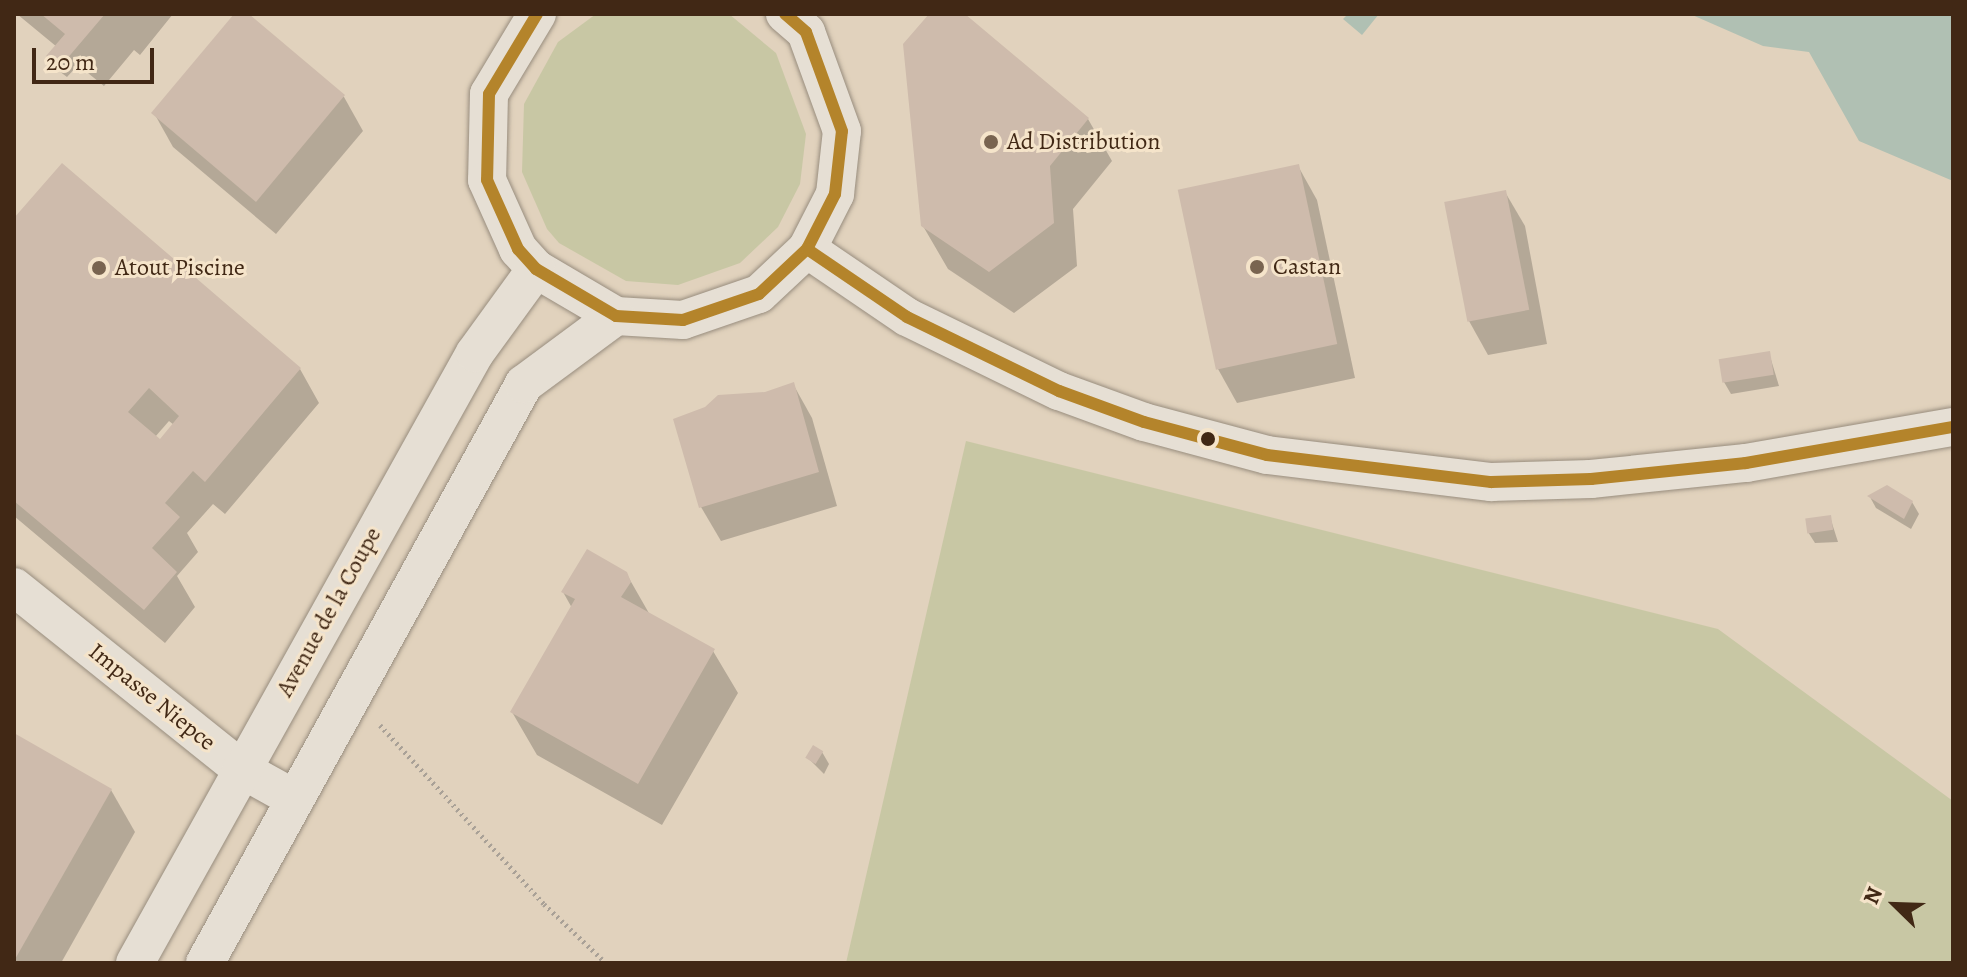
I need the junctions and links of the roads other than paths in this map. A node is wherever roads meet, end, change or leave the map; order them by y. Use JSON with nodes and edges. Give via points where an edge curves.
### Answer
{"nodes":[{"id":1,"x":531,"y":16,"type":"edge"},
{"id":2,"x":804,"y":20,"type":"edge"},
{"id":3,"x":807,"y":249,"type":"junction"},
{"id":4,"x":536,"y":269,"type":"junction"},
{"id":5,"x":616,"y":316,"type":"junction"},
{"id":6,"x":1953,"y":427,"type":"edge"},
{"id":7,"x":14,"y":587,"type":"edge"},
{"id":8,"x":241,"y":769,"type":"junction"},
{"id":9,"x":295,"y":799,"type":"junction"},
{"id":10,"x":135,"y":963,"type":"edge"},
{"id":11,"x":205,"y":963,"type":"edge"}],
"edges":[{"from":1,"to":4,"type":"street","via":[[489,94],[487,180],[518,249]]},
{"from":2,"to":3,"type":"street","via":[[842,131],[835,194]]},
{"from":3,"to":5,"type":"street","via":[[759,294],[683,320]]},
{"from":3,"to":6,"type":"street","via":[[907,317],[1059,391],[1144,422],[1267,455],[1491,482],[1591,479],[1746,463]]},
{"from":4,"to":5,"type":"street"},
{"from":4,"to":8,"type":"street","name":"Avenue de la Coupe","via":[[475,353]]},
{"from":5,"to":9,"type":"street","via":[[524,384]]},
{"from":7,"to":8,"type":"street","name":"Impasse Niepce"},
{"from":8,"to":9,"type":"street","name":"Impasse Niepce"},
{"from":8,"to":10,"type":"street","name":"Avenue de la Coupe"},
{"from":9,"to":11,"type":"street"}]}
